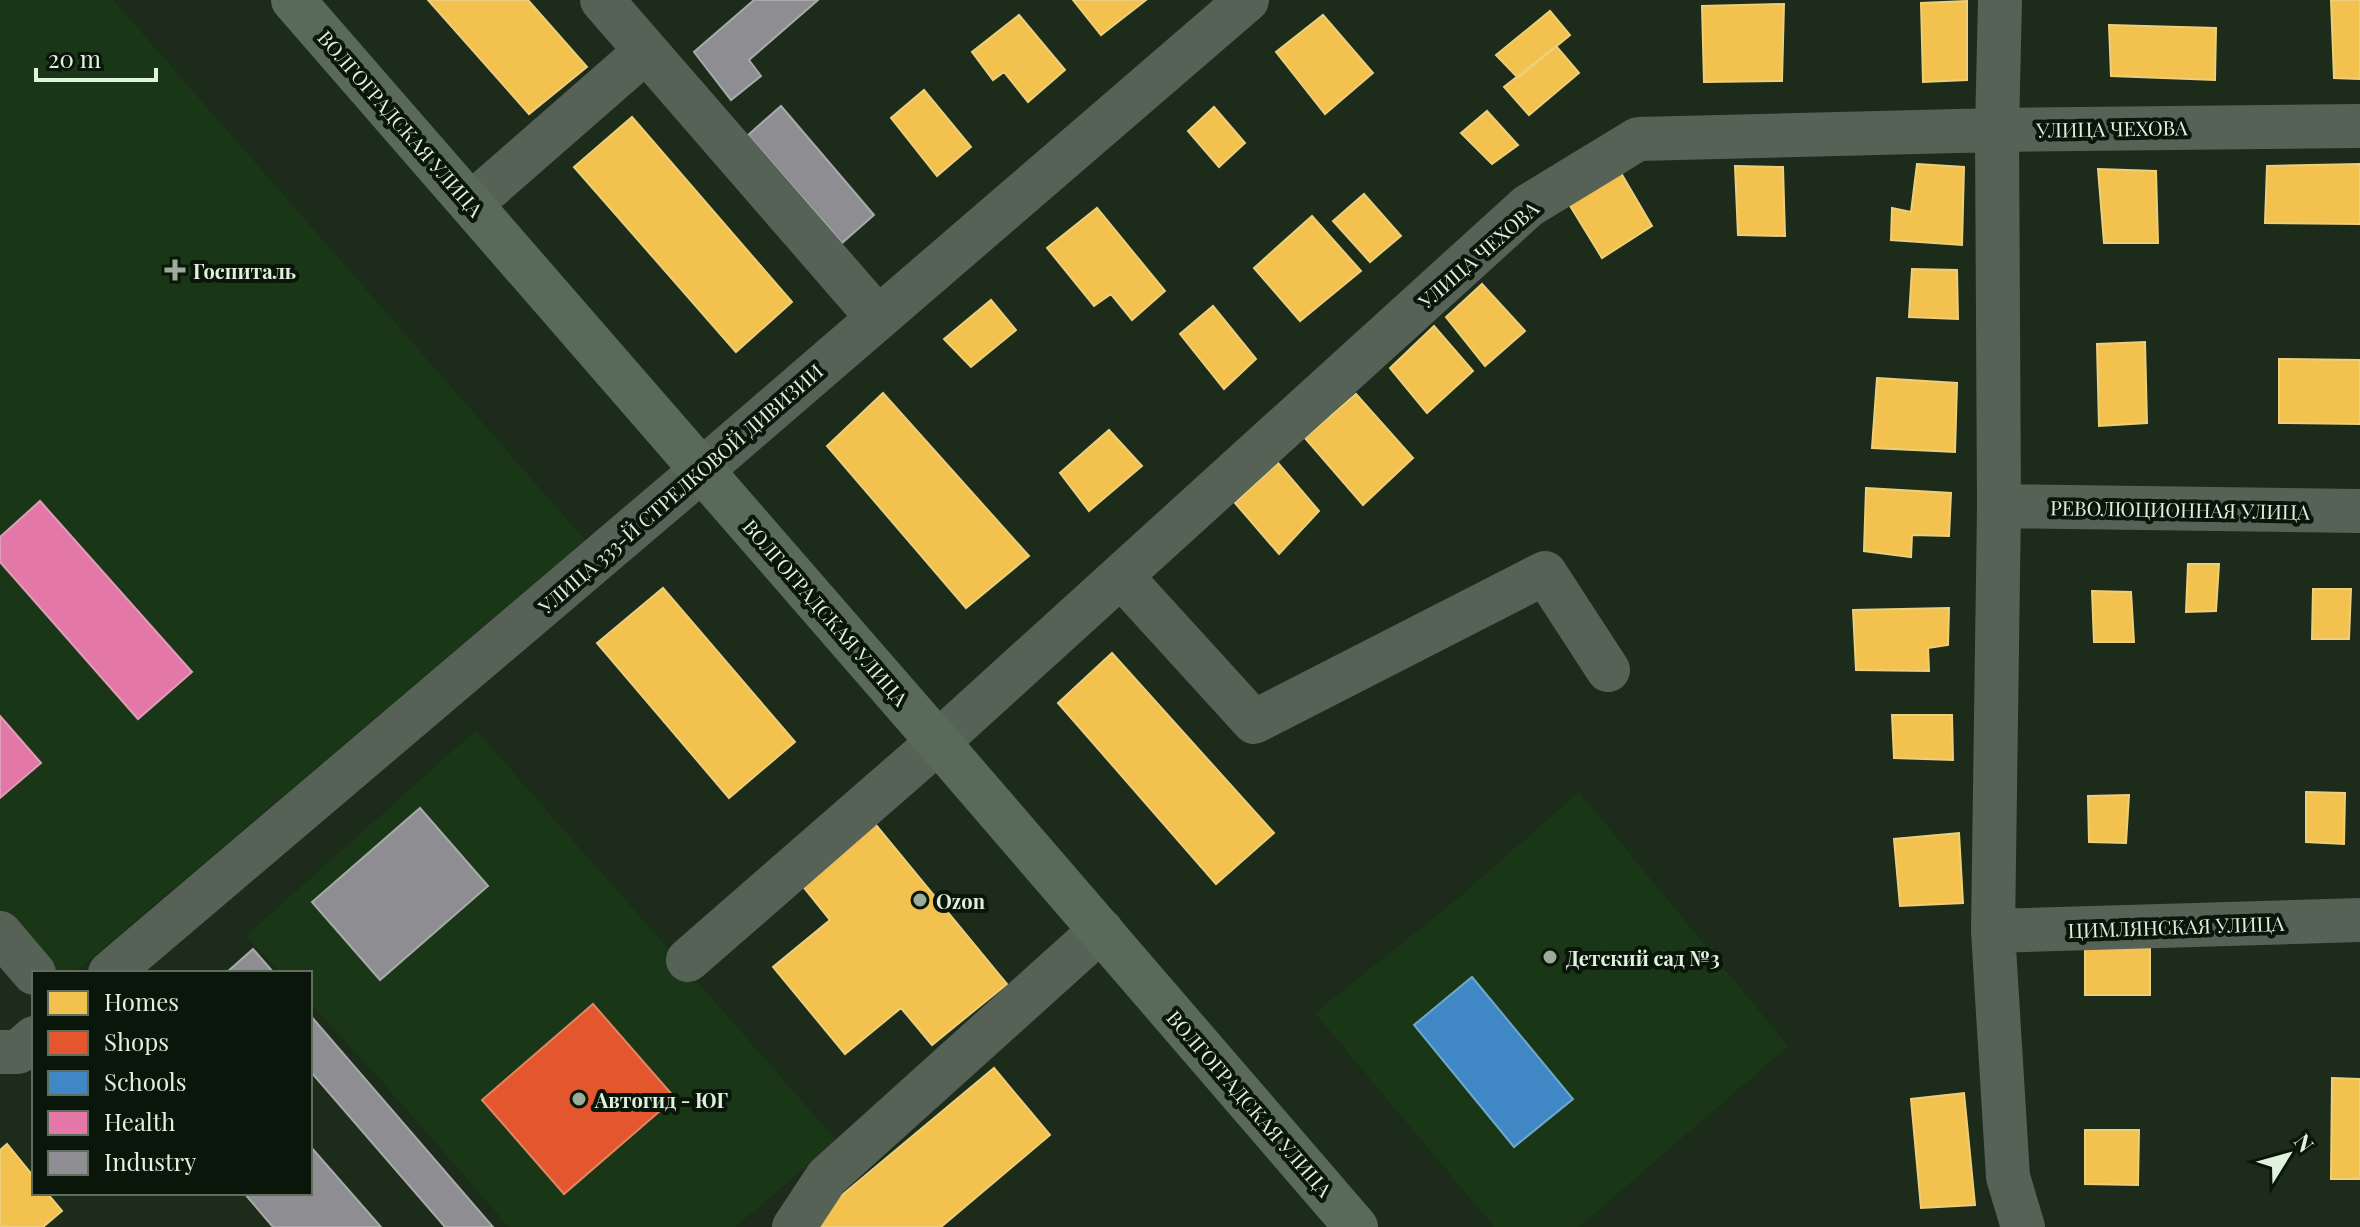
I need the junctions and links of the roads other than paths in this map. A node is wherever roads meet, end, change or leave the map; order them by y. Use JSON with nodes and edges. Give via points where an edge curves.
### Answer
{"nodes":[{"id":1,"x":293,"y":0,"type":"edge"},
{"id":2,"x":602,"y":0,"type":"edge"},
{"id":3,"x":1247,"y":0,"type":"edge"},
{"id":4,"x":2000,"y":0,"type":"edge"},
{"id":5,"x":646,"y":51,"type":"junction"},
{"id":6,"x":2360,"y":126,"type":"edge"},
{"id":7,"x":1997,"y":130,"type":"junction"},
{"id":8,"x":471,"y":204,"type":"junction"},
{"id":9,"x":878,"y":318,"type":"junction"},
{"id":10,"x":702,"y":470,"type":"junction"},
{"id":11,"x":1999,"y":506,"type":"junction"},
{"id":12,"x":2360,"y":511,"type":"edge"},
{"id":13,"x":1121,"y":576,"type":"junction"},
{"id":14,"x":1608,"y":670,"type":"dead end"},
{"id":15,"x":938,"y":742,"type":"junction"},
{"id":16,"x":2360,"y":920,"type":"edge"},
{"id":17,"x":1101,"y":930,"type":"junction"},
{"id":18,"x":1993,"y":931,"type":"junction"},
{"id":19,"x":0,"y":933,"type":"edge"},
{"id":20,"x":688,"y":960,"type":"dead end"},
{"id":21,"x":32,"y":971,"type":"edge"},
{"id":22,"x":112,"y":971,"type":"edge"},
{"id":23,"x":32,"y":1040,"type":"edge"},
{"id":24,"x":0,"y":1052,"type":"edge"},
{"id":25,"x":1340,"y":1222,"type":"edge"},
{"id":26,"x":794,"y":1227,"type":"edge"},
{"id":27,"x":2023,"y":1227,"type":"edge"}],
"edges":[{"from":1,"to":8,"type":"main road","name":"ВОЛГОГРАДСКАЯ УЛИЦА"},
{"from":2,"to":5,"type":"street"},
{"from":3,"to":9,"type":"street","name":"УЛИЦА 333-Й СТРЕЛКОВОЙ ДИВИЗИИ"},
{"from":4,"to":7,"type":"street"},
{"from":5,"to":8,"type":"street"},
{"from":5,"to":9,"type":"street"},
{"from":6,"to":7,"type":"street","name":"УЛИЦА ЧЕХОВА"},
{"from":7,"to":11,"type":"street"},
{"from":7,"to":13,"type":"street","name":"УЛИЦА ЧЕХОВА","via":[[1638,139],[1528,206]]},
{"from":8,"to":10,"type":"main road","name":"ВОЛГОГРАДСКАЯ УЛИЦА"},
{"from":9,"to":10,"type":"street","name":"УЛИЦА 333-Й СТРЕЛКОВОЙ ДИВИЗИИ"},
{"from":10,"to":15,"type":"main road","name":"ВОЛГОГРАДСКАЯ УЛИЦА"},
{"from":10,"to":22,"type":"street","name":"УЛИЦА 333-Й СТРЕЛКОВОЙ ДИВИЗИИ"},
{"from":11,"to":12,"type":"street","name":"РЕВОЛЮЦИОННАЯ УЛИЦА"},
{"from":11,"to":18,"type":"street"},
{"from":13,"to":14,"type":"street","via":[[1254,722],[1545,573]]},
{"from":13,"to":15,"type":"street","name":"УЛИЦА ЧЕХОВА"},
{"from":15,"to":17,"type":"main road","name":"ВОЛГОГРАДСКАЯ УЛИЦА"},
{"from":15,"to":20,"type":"street","name":"УЛИЦА ЧЕХОВА"},
{"from":16,"to":18,"type":"street","name":"ЦИМЛЯНСКАЯ УЛИЦА"},
{"from":17,"to":25,"type":"main road","name":"ВОЛГОГРАДСКАЯ УЛИЦА"},
{"from":17,"to":26,"type":"street","via":[[827,1177]]},
{"from":18,"to":27,"type":"street","via":[[2008,1177]]},
{"from":19,"to":21,"type":"street"},
{"from":23,"to":24,"type":"street","via":[[18,1052]]}]}
